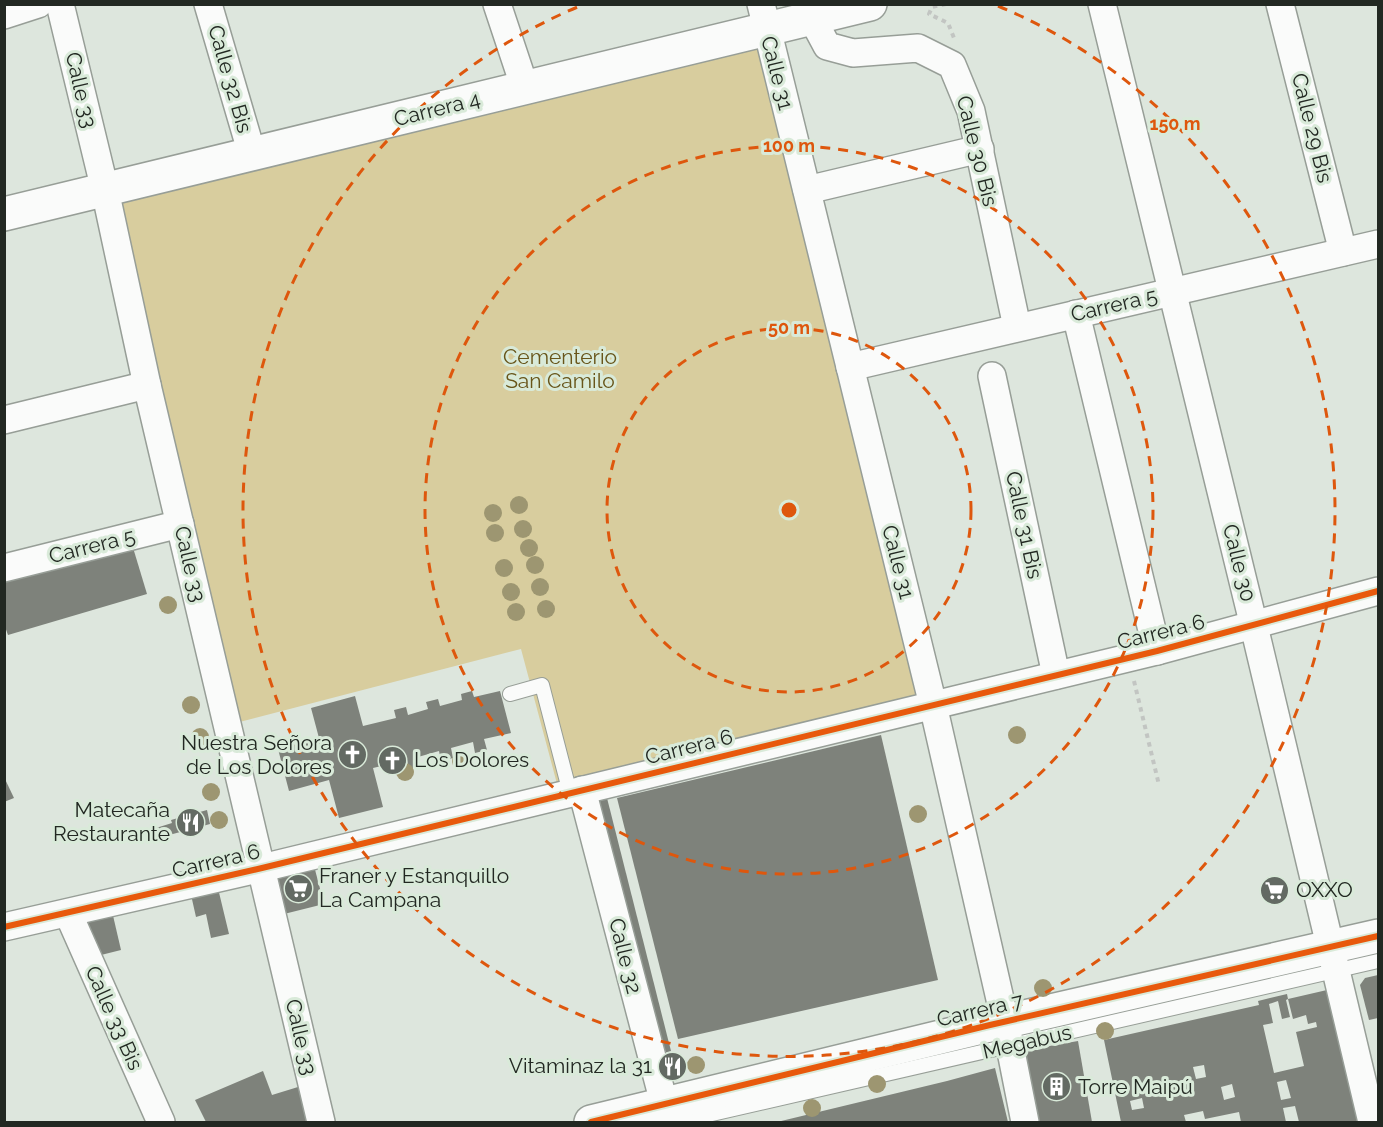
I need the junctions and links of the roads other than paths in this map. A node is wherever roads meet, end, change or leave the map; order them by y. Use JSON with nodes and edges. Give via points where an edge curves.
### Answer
{"nodes":[{"id":1,"x":38,"y":4,"type":"edge"},
{"id":2,"x":60,"y":4,"type":"edge"},
{"id":3,"x":208,"y":4,"type":"edge"},
{"id":4,"x":497,"y":4,"type":"edge"},
{"id":5,"x":870,"y":4,"type":"edge"},
{"id":6,"x":1102,"y":4,"type":"edge"},
{"id":7,"x":1280,"y":4,"type":"edge"},
{"id":8,"x":4,"y":15,"type":"edge"},
{"id":9,"x":764,"y":17,"type":"edge"},
{"id":10,"x":813,"y":18,"type":"junction"},
{"id":11,"x":525,"y":88,"type":"junction"},
{"id":12,"x":980,"y":149,"type":"junction"},
{"id":13,"x":252,"y":154,"type":"junction"},
{"id":14,"x":105,"y":190,"type":"junction"},
{"id":15,"x":807,"y":190,"type":"junction"},
{"id":16,"x":4,"y":214,"type":"edge"},
{"id":17,"x":1378,"y":244,"type":"edge"},
{"id":18,"x":1343,"y":252,"type":"junction"},
{"id":19,"x":1174,"y":291,"type":"junction"},
{"id":20,"x":1077,"y":314,"type":"junction"},
{"id":21,"x":1017,"y":327,"type":"junction"},
{"id":22,"x":850,"y":366,"type":"junction"},
{"id":23,"x":992,"y":376,"type":"dead end"},
{"id":24,"x":147,"y":385,"type":"junction"},
{"id":25,"x":4,"y":420,"type":"edge"},
{"id":26,"x":180,"y":524,"type":"junction"},
{"id":27,"x":4,"y":568,"type":"edge"},
{"id":28,"x":1378,"y":591,"type":"edge"},
{"id":29,"x":1254,"y":625,"type":"junction"},
{"id":30,"x":1156,"y":651,"type":"junction"},
{"id":31,"x":1056,"y":675,"type":"junction"},
{"id":32,"x":510,"y":694,"type":"dead end"},
{"id":33,"x":933,"y":705,"type":"junction"},
{"id":34,"x":576,"y":791,"type":"junction"},
{"id":35,"x":262,"y":868,"type":"junction"},
{"id":36,"x":68,"y":912,"type":"junction"},
{"id":37,"x":4,"y":927,"type":"edge"},
{"id":38,"x":1378,"y":936,"type":"edge"},
{"id":39,"x":1332,"y":960,"type":"junction"},
{"id":40,"x":1378,"y":961,"type":"edge"},
{"id":41,"x":1008,"y":1033,"type":"junction"},
{"id":42,"x":669,"y":1116,"type":"edge"},
{"id":43,"x":161,"y":1122,"type":"edge"},
{"id":44,"x":321,"y":1122,"type":"edge"},
{"id":45,"x":591,"y":1122,"type":"edge"},
{"id":46,"x":1025,"y":1122,"type":"edge"},
{"id":47,"x":1372,"y":1122,"type":"edge"}],
"edges":[{"from":1,"to":8,"type":"street"},
{"from":2,"to":14,"type":"street","name":"Calle 33"},
{"from":3,"to":13,"type":"street","name":"Calle 32 Bis"},
{"from":4,"to":11,"type":"street"},
{"from":5,"to":10,"type":"main road","name":"Carrera 4"},
{"from":6,"to":19,"type":"street","name":"Calle 30"},
{"from":7,"to":18,"type":"street","name":"Calle 29 Bis"},
{"from":9,"to":10,"type":"main road","name":"Carrera 4"},
{"from":9,"to":11,"type":"main road","name":"Carrera 4"},
{"from":9,"to":15,"type":"street","name":"Calle 31"},
{"from":10,"to":12,"type":"street","name":"Calle 30 Bis","via":[[827,46],[853,53],[918,48],[952,65],[971,111]]},
{"from":11,"to":13,"type":"main road","name":"Carrera 4"},
{"from":12,"to":15,"type":"street"},
{"from":12,"to":21,"type":"street","name":"Calle 30 Bis"},
{"from":13,"to":14,"type":"main road","name":"Carrera 4"},
{"from":14,"to":16,"type":"main road","name":"Carrera 4"},
{"from":14,"to":24,"type":"street","name":"Calle 33"},
{"from":15,"to":22,"type":"street","name":"Calle 31"},
{"from":17,"to":18,"type":"street","name":"Carrera 5"},
{"from":18,"to":19,"type":"street","name":"Carrera 5"},
{"from":19,"to":20,"type":"street","name":"Carrera 5"},
{"from":19,"to":29,"type":"street","name":"Calle 30"},
{"from":20,"to":21,"type":"street","name":"Carrera 5"},
{"from":20,"to":30,"type":"street"},
{"from":21,"to":22,"type":"street","name":"Carrera 5"},
{"from":22,"to":33,"type":"street","name":"Calle 31"},
{"from":23,"to":31,"type":"street","name":"Calle 31 Bis"},
{"from":24,"to":25,"type":"street"},
{"from":24,"to":26,"type":"street","name":"Calle 33"},
{"from":26,"to":27,"type":"street","name":"Carrera 5"},
{"from":26,"to":35,"type":"street","name":"Calle 33"},
{"from":28,"to":29,"type":"street","name":"Carrera 6"},
{"from":29,"to":30,"type":"street","name":"Carrera 6"},
{"from":29,"to":39,"type":"street","name":"Calle 30"},
{"from":30,"to":31,"type":"street","name":"Carrera 6"},
{"from":31,"to":33,"type":"street","name":"Carrera 6"},
{"from":32,"to":34,"type":"lane","via":[[542,685]]},
{"from":33,"to":34,"type":"street","name":"Carrera 6"},
{"from":33,"to":41,"type":"street","name":"Calle 31"},
{"from":34,"to":35,"type":"street","name":"Carrera 6"},
{"from":34,"to":42,"type":"street","name":"Calle 32"},
{"from":35,"to":36,"type":"street","name":"Carrera 6"},
{"from":35,"to":44,"type":"street","name":"Calle 33"},
{"from":36,"to":37,"type":"street","name":"Carrera 6"},
{"from":36,"to":43,"type":"street","name":"Calle 33 Bis"},
{"from":38,"to":39,"type":"main road","name":"Carrera 7"},
{"from":39,"to":40,"type":"lane"},
{"from":39,"to":41,"type":"main road","name":"Carrera 7"},
{"from":39,"to":47,"type":"street","name":"Calle 30"},
{"from":41,"to":42,"type":"main road","name":"Carrera 7"},
{"from":41,"to":46,"type":"street","name":"Calle 31"},
{"from":42,"to":45,"type":"main road","name":"Carrera 7"}]}
